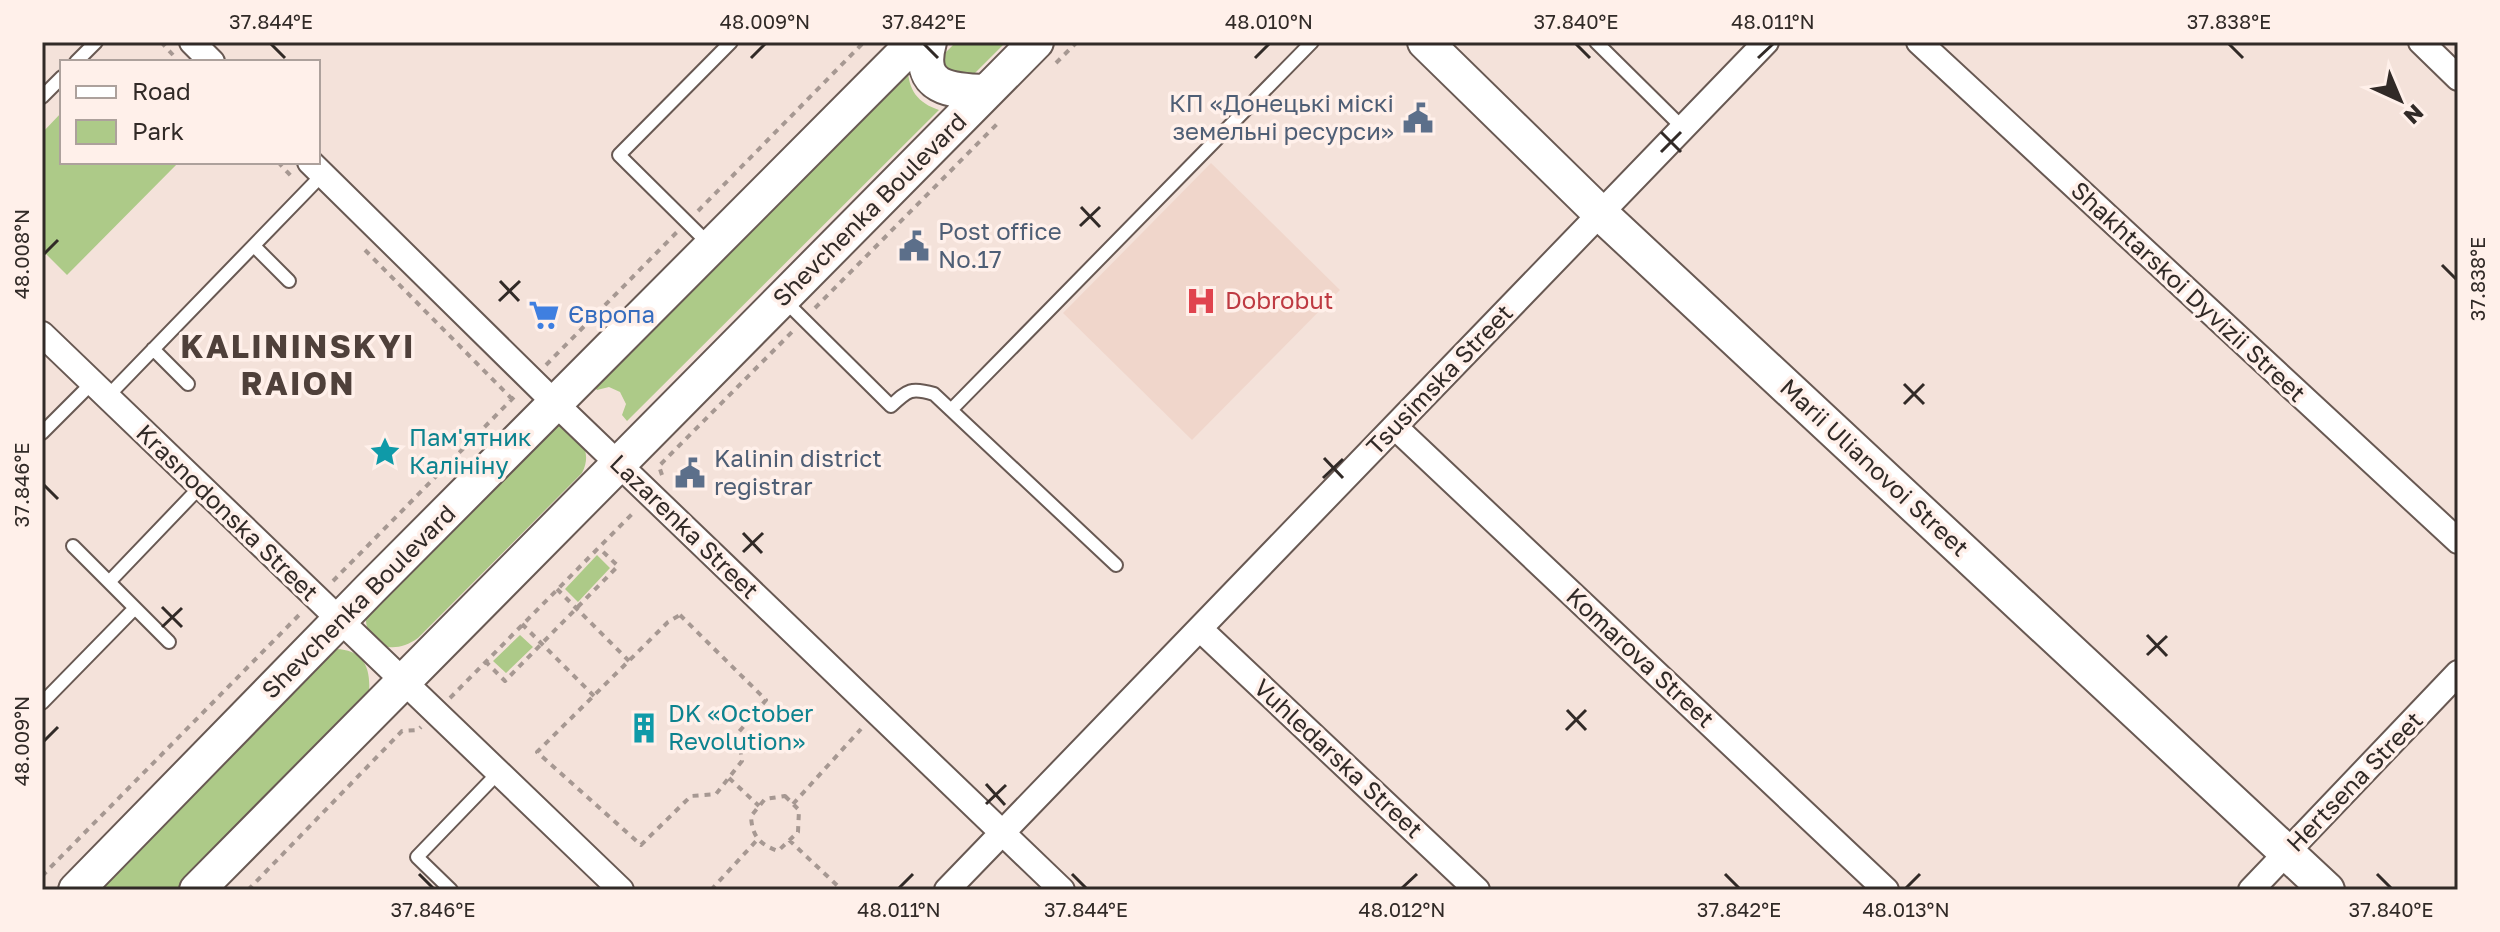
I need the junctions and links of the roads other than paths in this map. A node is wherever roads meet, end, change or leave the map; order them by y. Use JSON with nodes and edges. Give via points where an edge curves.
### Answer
{"nodes":[{"id":1,"x":96,"y":42,"type":"edge"},
{"id":2,"x":192,"y":42,"type":"edge"},
{"id":3,"x":731,"y":42,"type":"edge"},
{"id":4,"x":915,"y":42,"type":"edge"},
{"id":5,"x":929,"y":42,"type":"edge"},
{"id":6,"x":1036,"y":42,"type":"edge"},
{"id":7,"x":1312,"y":42,"type":"edge"},
{"id":8,"x":1425,"y":42,"type":"edge"},
{"id":9,"x":1596,"y":42,"type":"edge"},
{"id":10,"x":1919,"y":42,"type":"edge"},
{"id":11,"x":2421,"y":42,"type":"edge"},
{"id":12,"x":1764,"y":43,"type":"edge"},
{"id":13,"x":78,"y":60,"type":"edge"},
{"id":14,"x":210,"y":60,"type":"edge"},
{"id":15,"x":2458,"y":78,"type":"edge"},
{"id":16,"x":60,"y":79,"type":"edge"},
{"id":17,"x":986,"y":92,"type":"junction"},
{"id":18,"x":42,"y":97,"type":"edge"},
{"id":19,"x":1683,"y":128,"type":"junction"},
{"id":20,"x":313,"y":176,"type":"edge"},
{"id":21,"x":1601,"y":214,"type":"junction"},
{"id":22,"x":254,"y":246,"type":"junction"},
{"id":23,"x":713,"y":247,"type":"junction"},
{"id":24,"x":289,"y":281,"type":"dead end"},
{"id":25,"x":783,"y":298,"type":"junction"},
{"id":26,"x":42,"y":334,"type":"edge"},
{"id":27,"x":153,"y":349,"type":"junction"},
{"id":28,"x":188,"y":384,"type":"dead end"},
{"id":29,"x":99,"y":390,"type":"junction"},
{"id":30,"x":556,"y":404,"type":"junction"},
{"id":31,"x":951,"y":410,"type":"junction"},
{"id":32,"x":1395,"y":427,"type":"junction"},
{"id":33,"x":42,"y":433,"type":"edge"},
{"id":34,"x":618,"y":464,"type":"junction"},
{"id":35,"x":200,"y":487,"type":"junction"},
{"id":36,"x":2458,"y":541,"type":"edge"},
{"id":37,"x":73,"y":546,"type":"dead end"},
{"id":38,"x":1116,"y":565,"type":"dead end"},
{"id":39,"x":110,"y":581,"type":"junction"},
{"id":40,"x":135,"y":608,"type":"junction"},
{"id":41,"x":327,"y":610,"type":"junction"},
{"id":42,"x":1200,"y":629,"type":"junction"},
{"id":43,"x":169,"y":642,"type":"dead end"},
{"id":44,"x":2458,"y":673,"type":"edge"},
{"id":45,"x":402,"y":680,"type":"junction"},
{"id":46,"x":42,"y":703,"type":"edge"},
{"id":47,"x":498,"y":773,"type":"junction"},
{"id":48,"x":1003,"y":833,"type":"junction"},
{"id":49,"x":2287,"y":853,"type":"junction"},
{"id":50,"x":76,"y":890,"type":"edge"},
{"id":51,"x":197,"y":890,"type":"edge"},
{"id":52,"x":451,"y":890,"type":"edge"},
{"id":53,"x":621,"y":890,"type":"edge"},
{"id":54,"x":947,"y":890,"type":"edge"},
{"id":55,"x":1062,"y":890,"type":"edge"},
{"id":56,"x":1477,"y":890,"type":"edge"},
{"id":57,"x":1886,"y":890,"type":"edge"},
{"id":58,"x":2251,"y":890,"type":"edge"},
{"id":59,"x":2327,"y":890,"type":"edge"}],
"edges":[{"from":1,"to":13,"type":"lane"},
{"from":2,"to":14,"type":"street"},
{"from":3,"to":23,"type":"lane","via":[[619,155]]},
{"from":4,"to":23,"type":"main road","name":"Shevchenka Boulevard"},
{"from":5,"to":17,"type":"main road","via":[[927,64],[937,83],[957,92]]},
{"from":6,"to":17,"type":"main road","name":"Shevchenka Boulevard"},
{"from":7,"to":31,"type":"lane"},
{"from":8,"to":21,"type":"main road","name":"Marii Ulianovoi Street"},
{"from":9,"to":19,"type":"lane"},
{"from":10,"to":36,"type":"street","name":"Shakhtarskoi Dyvizii Street"},
{"from":11,"to":15,"type":"street"},
{"from":12,"to":19,"type":"street","name":"Tsusimska Street"},
{"from":16,"to":18,"type":"lane"},
{"from":17,"to":25,"type":"main road","name":"Shevchenka Boulevard"},
{"from":19,"to":21,"type":"street","name":"Tsusimska Street"},
{"from":20,"to":22,"type":"lane"},
{"from":20,"to":30,"type":"street","name":"Lazarenka Street"},
{"from":21,"to":32,"type":"street","name":"Tsusimska Street"},
{"from":21,"to":49,"type":"main road","name":"Marii Ulianovoi Street"},
{"from":22,"to":24,"type":"lane"},
{"from":22,"to":27,"type":"lane"},
{"from":23,"to":30,"type":"main road","name":"Shevchenka Boulevard"},
{"from":25,"to":31,"type":"lane","via":[[891,406],[918,389],[934,394]]},
{"from":25,"to":34,"type":"main road","name":"Shevchenka Boulevard"},
{"from":26,"to":29,"type":"street","name":"Krasnodonska Street"},
{"from":27,"to":28,"type":"lane"},
{"from":27,"to":29,"type":"lane"},
{"from":29,"to":33,"type":"lane"},
{"from":29,"to":35,"type":"street","name":"Krasnodonska Street"},
{"from":30,"to":34,"type":"street","name":"Lazarenka Street"},
{"from":30,"to":41,"type":"main road","name":"Shevchenka Boulevard"},
{"from":31,"to":38,"type":"lane"},
{"from":32,"to":42,"type":"street","name":"Tsusimska Street"},
{"from":32,"to":57,"type":"street","name":"Komarova Street"},
{"from":34,"to":45,"type":"main road","name":"Shevchenka Boulevard"},
{"from":34,"to":48,"type":"street","name":"Lazarenka Street"},
{"from":35,"to":39,"type":"lane"},
{"from":35,"to":41,"type":"street","name":"Krasnodonska Street"},
{"from":37,"to":39,"type":"lane"},
{"from":39,"to":40,"type":"lane"},
{"from":40,"to":43,"type":"lane"},
{"from":40,"to":46,"type":"lane"},
{"from":41,"to":45,"type":"street","name":"Krasnodonska Street"},
{"from":41,"to":50,"type":"main road","name":"Shevchenka Boulevard"},
{"from":42,"to":48,"type":"street","name":"Tsusimska Street"},
{"from":42,"to":56,"type":"street","name":"Vuhledarska Street"},
{"from":44,"to":49,"type":"street","name":"Hertsena Street"},
{"from":45,"to":47,"type":"street","name":"Krasnodonska Street"},
{"from":45,"to":51,"type":"main road","name":"Shevchenka Boulevard"},
{"from":47,"to":52,"type":"lane","via":[[417,857]]},
{"from":47,"to":53,"type":"street","name":"Krasnodonska Street"},
{"from":48,"to":54,"type":"street","name":"Tsusimska Street"},
{"from":48,"to":55,"type":"street","name":"Lazarenka Street"},
{"from":49,"to":58,"type":"street","name":"Hertsena Street"},
{"from":49,"to":59,"type":"main road","name":"Marii Ulianovoi Street"}]}
